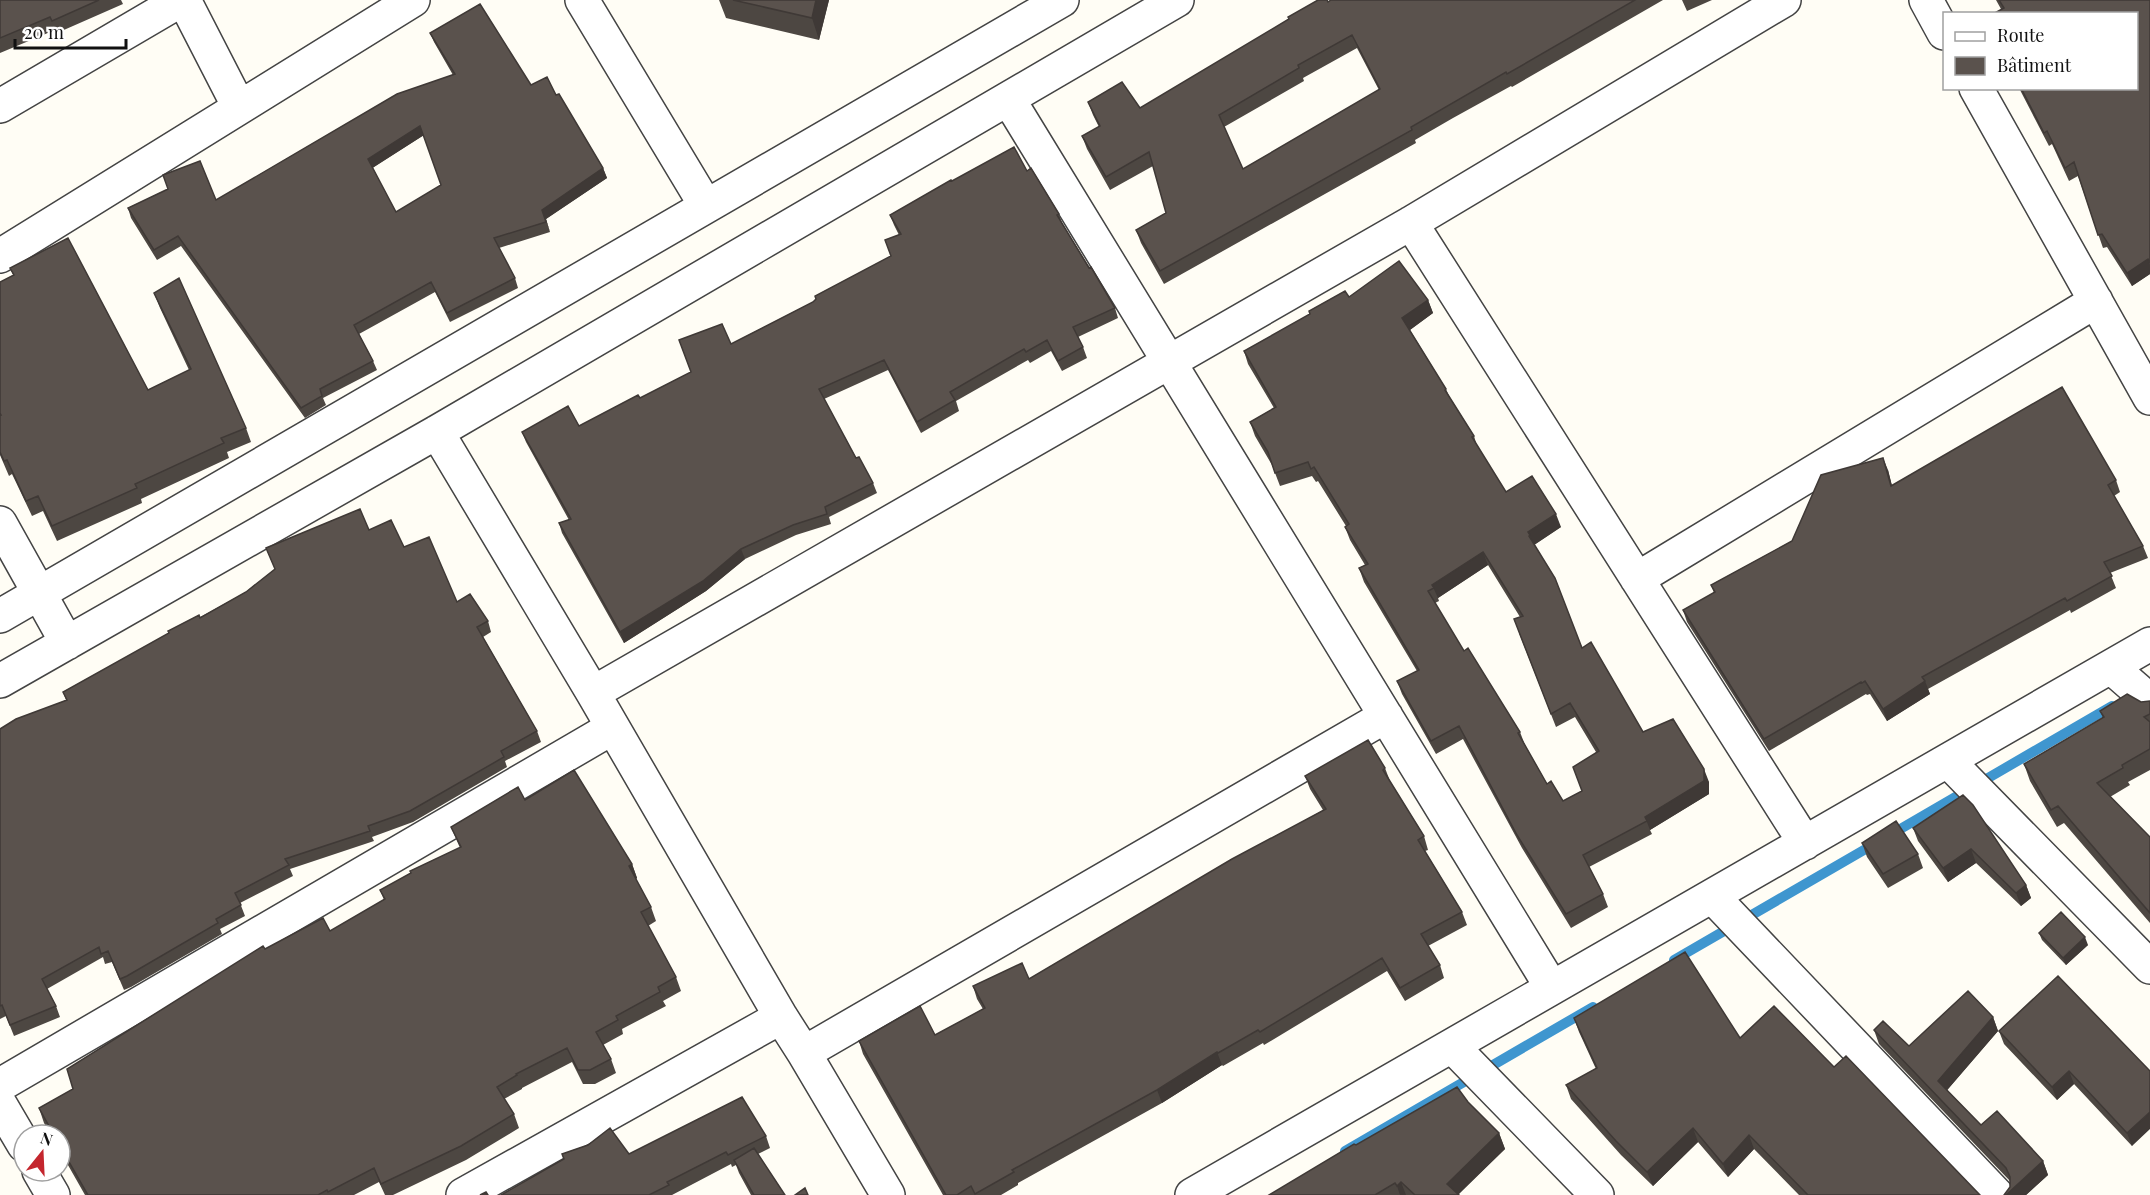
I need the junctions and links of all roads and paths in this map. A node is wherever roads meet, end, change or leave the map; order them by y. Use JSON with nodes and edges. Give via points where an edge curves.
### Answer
{"nodes":[{"id":1,"x":182,"y":0,"type":"edge"},
{"id":2,"x":413,"y":0,"type":"edge"},
{"id":3,"x":582,"y":0,"type":"edge"},
{"id":4,"x":1062,"y":0,"type":"edge"},
{"id":5,"x":1177,"y":0,"type":"edge"},
{"id":6,"x":1785,"y":0,"type":"edge"},
{"id":7,"x":1926,"y":0,"type":"edge"},
{"id":8,"x":1943,"y":31,"type":"edge"},
{"id":9,"x":1977,"y":90,"type":"edge"},
{"id":10,"x":4,"y":93,"type":"edge"},
{"id":11,"x":1009,"y":100,"type":"junction"},
{"id":12,"x":239,"y":107,"type":"junction"},
{"id":13,"x":706,"y":206,"type":"junction"},
{"id":14,"x":1411,"y":223,"type":"junction"},
{"id":15,"x":0,"y":256,"type":"edge"},
{"id":16,"x":2096,"y":301,"type":"junction"},
{"id":17,"x":1169,"y":361,"type":"junction"},
{"id":18,"x":2150,"y":398,"type":"edge"},
{"id":19,"x":437,"y":432,"type":"junction"},
{"id":20,"x":0,"y":523,"type":"edge"},
{"id":21,"x":1637,"y":579,"type":"junction"},
{"id":22,"x":39,"y":594,"type":"junction"},
{"id":23,"x":0,"y":616,"type":"edge"},
{"id":24,"x":67,"y":643,"type":"junction"},
{"id":25,"x":2150,"y":644,"type":"edge"},
{"id":26,"x":2111,"y":667,"type":"junction"},
{"id":27,"x":0,"y":681,"type":"edge"},
{"id":28,"x":593,"y":693,"type":"junction"},
{"id":29,"x":2150,"y":701,"type":"edge"},
{"id":30,"x":1386,"y":717,"type":"junction"},
{"id":31,"x":612,"y":728,"type":"junction"},
{"id":32,"x":1948,"y":760,"type":"junction"},
{"id":33,"x":1805,"y":843,"type":"junction"},
{"id":34,"x":1712,"y":896,"type":"junction"},
{"id":35,"x":2150,"y":967,"type":"edge"},
{"id":36,"x":1552,"y":988,"type":"junction"},
{"id":37,"x":781,"y":1017,"type":"junction"},
{"id":38,"x":1452,"y":1046,"type":"junction"},
{"id":39,"x":804,"y":1053,"type":"junction"},
{"id":40,"x":0,"y":1085,"type":"edge"},
{"id":41,"x":0,"y":1104,"type":"edge"},
{"id":42,"x":12,"y":1124,"type":"edge"},
{"id":43,"x":1201,"y":1193,"type":"edge"},
{"id":44,"x":463,"y":1195,"type":"edge"},
{"id":45,"x":888,"y":1195,"type":"edge"},
{"id":46,"x":1597,"y":1195,"type":"edge"},
{"id":47,"x":1997,"y":1195,"type":"edge"}],
"edges":[{"from":1,"to":10,"type":"street"},
{"from":1,"to":12,"type":"street"},
{"from":2,"to":12,"type":"street"},
{"from":3,"to":13,"type":"street"},
{"from":4,"to":13,"type":"street"},
{"from":5,"to":11,"type":"street"},
{"from":6,"to":14,"type":"street"},
{"from":7,"to":8,"type":"street"},
{"from":9,"to":16,"type":"street"},
{"from":11,"to":17,"type":"street"},
{"from":11,"to":19,"type":"street"},
{"from":12,"to":15,"type":"street"},
{"from":13,"to":22,"type":"street"},
{"from":14,"to":17,"type":"street"},
{"from":14,"to":21,"type":"street"},
{"from":16,"to":18,"type":"street"},
{"from":16,"to":21,"type":"street"},
{"from":17,"to":28,"type":"street"},
{"from":17,"to":30,"type":"street"},
{"from":19,"to":24,"type":"street"},
{"from":19,"to":28,"type":"street"},
{"from":20,"to":22,"type":"street"},
{"from":21,"to":33,"type":"street"},
{"from":22,"to":23,"type":"street"},
{"from":22,"to":24,"type":"street"},
{"from":24,"to":27,"type":"street"},
{"from":25,"to":26,"type":"street"},
{"from":26,"to":29,"type":"street"},
{"from":26,"to":32,"type":"street"},
{"from":28,"to":31,"type":"street"},
{"from":30,"to":36,"type":"street"},
{"from":30,"to":39,"type":"street"},
{"from":31,"to":37,"type":"street"},
{"from":31,"to":40,"type":"street"},
{"from":32,"to":33,"type":"street"},
{"from":32,"to":35,"type":"street"},
{"from":33,"to":34,"type":"street"},
{"from":34,"to":36,"type":"street"},
{"from":34,"to":47,"type":"street"},
{"from":36,"to":38,"type":"street"},
{"from":37,"to":39,"type":"street"},
{"from":37,"to":44,"type":"street"},
{"from":38,"to":43,"type":"street"},
{"from":38,"to":46,"type":"street"},
{"from":39,"to":45,"type":"street"},
{"from":41,"to":42,"type":"street"}]}
